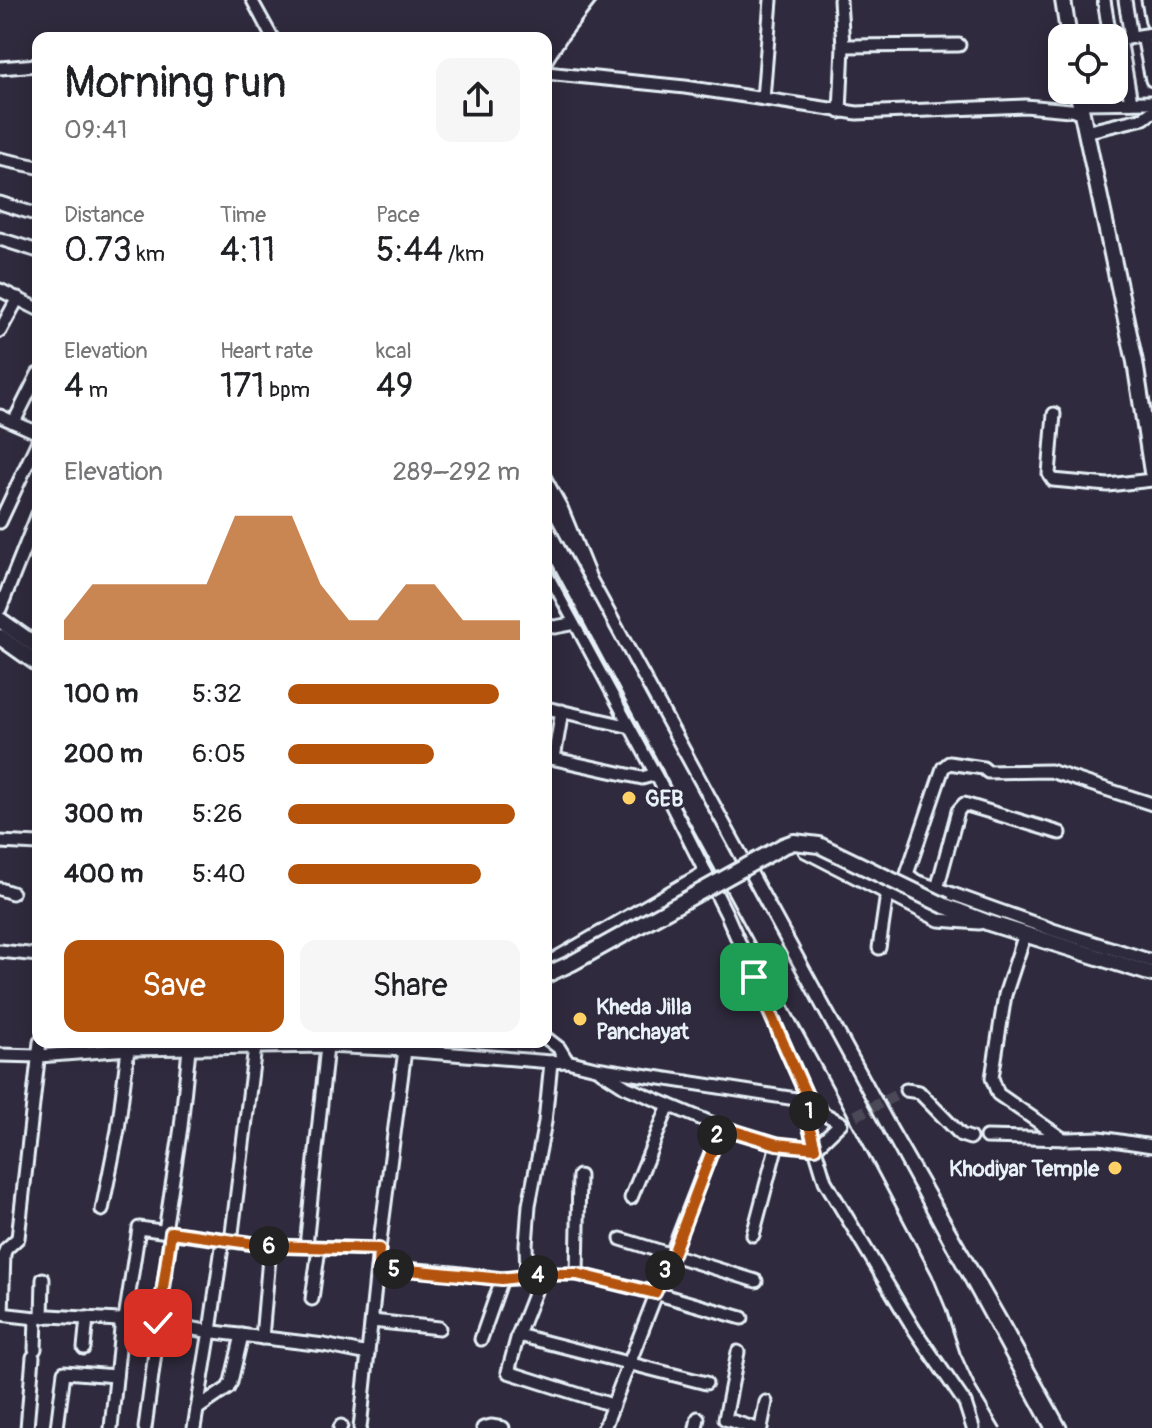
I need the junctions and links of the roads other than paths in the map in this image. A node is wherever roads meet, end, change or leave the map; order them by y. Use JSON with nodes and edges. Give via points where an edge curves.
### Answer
{"nodes":[{"id":1,"x":771,"y":0,"type":"edge"},
{"id":2,"x":840,"y":0,"type":"edge"},
{"id":3,"x":1063,"y":0,"type":"edge"},
{"id":4,"x":1104,"y":0,"type":"edge"},
{"id":5,"x":1125,"y":0,"type":"edge"},
{"id":6,"x":1148,"y":0,"type":"edge"},
{"id":7,"x":1152,"y":22,"type":"edge"},
{"id":8,"x":1067,"y":24,"type":"edge"},
{"id":9,"x":1120,"y":24,"type":"edge"},
{"id":10,"x":1127,"y":24,"type":"edge"},
{"id":11,"x":1128,"y":37,"type":"edge"},
{"id":12,"x":959,"y":45,"type":"dead end"},
{"id":13,"x":843,"y":46,"type":"junction"},
{"id":14,"x":32,"y":65,"type":"edge"},
{"id":15,"x":0,"y":68,"type":"edge"},
{"id":16,"x":552,"y":74,"type":"edge"},
{"id":17,"x":1152,"y":80,"type":"edge"},
{"id":18,"x":763,"y":99,"type":"junction"},
{"id":19,"x":1128,"y":102,"type":"edge"},
{"id":20,"x":1131,"y":102,"type":"junction"},
{"id":21,"x":1152,"y":102,"type":"edge"},
{"id":22,"x":1048,"y":104,"type":"edge"},
{"id":23,"x":1080,"y":104,"type":"edge"},
{"id":24,"x":840,"y":112,"type":"junction"},
{"id":25,"x":1152,"y":112,"type":"edge"},
{"id":26,"x":1085,"y":132,"type":"junction"},
{"id":27,"x":0,"y":159,"type":"edge"},
{"id":28,"x":32,"y":166,"type":"edge"},
{"id":29,"x":0,"y":203,"type":"edge"},
{"id":30,"x":32,"y":213,"type":"edge"},
{"id":31,"x":0,"y":239,"type":"edge"},
{"id":32,"x":32,"y":249,"type":"edge"},
{"id":33,"x":0,"y":290,"type":"edge"},
{"id":34,"x":18,"y":298,"type":"junction"},
{"id":35,"x":32,"y":306,"type":"edge"},
{"id":36,"x":0,"y":331,"type":"edge"},
{"id":37,"x":32,"y":386,"type":"edge"},
{"id":38,"x":1054,"y":414,"type":"dead end"},
{"id":39,"x":0,"y":416,"type":"edge"},
{"id":40,"x":14,"y":422,"type":"junction"},
{"id":41,"x":32,"y":430,"type":"edge"},
{"id":42,"x":1150,"y":442,"type":"edge"},
{"id":43,"x":32,"y":454,"type":"edge"},
{"id":44,"x":1152,"y":472,"type":"edge"},
{"id":45,"x":1152,"y":480,"type":"edge"},
{"id":46,"x":0,"y":522,"type":"edge"},
{"id":47,"x":32,"y":529,"type":"edge"},
{"id":48,"x":552,"y":579,"type":"edge"},
{"id":49,"x":0,"y":609,"type":"edge"},
{"id":50,"x":0,"y":620,"type":"edge"},
{"id":51,"x":576,"y":623,"type":"junction"},
{"id":52,"x":552,"y":627,"type":"edge"},
{"id":53,"x":0,"y":637,"type":"edge"},
{"id":54,"x":32,"y":643,"type":"edge"},
{"id":55,"x":32,"y":660,"type":"edge"},
{"id":56,"x":552,"y":709,"type":"edge"},
{"id":57,"x":562,"y":711,"type":"junction"},
{"id":58,"x":631,"y":727,"type":"junction"},
{"id":59,"x":552,"y":750,"type":"edge"},
{"id":60,"x":552,"y":758,"type":"edge"},
{"id":61,"x":656,"y":774,"type":"junction"},
{"id":62,"x":1152,"y":804,"type":"edge"},
{"id":63,"x":1060,"y":833,"type":"dead end"},
{"id":64,"x":0,"y":842,"type":"edge"},
{"id":65,"x":32,"y":844,"type":"edge"},
{"id":66,"x":805,"y":851,"type":"dead end"},
{"id":67,"x":705,"y":872,"type":"junction"},
{"id":68,"x":0,"y":889,"type":"edge"},
{"id":69,"x":937,"y":889,"type":"junction"},
{"id":70,"x":12,"y":893,"type":"dead end"},
{"id":71,"x":887,"y":894,"type":"junction"},
{"id":72,"x":989,"y":923,"type":"junction"},
{"id":73,"x":1025,"y":934,"type":"junction"},
{"id":74,"x":879,"y":948,"type":"dead end"},
{"id":75,"x":0,"y":951,"type":"edge"},
{"id":76,"x":32,"y":954,"type":"edge"},
{"id":77,"x":552,"y":961,"type":"edge"},
{"id":78,"x":1152,"y":961,"type":"edge"},
{"id":79,"x":552,"y":972,"type":"edge"},
{"id":80,"x":1152,"y":974,"type":"edge"},
{"id":81,"x":552,"y":1043,"type":"edge"},
{"id":82,"x":40,"y":1048,"type":"edge"},
{"id":83,"x":97,"y":1048,"type":"edge"},
{"id":84,"x":116,"y":1048,"type":"edge"},
{"id":85,"x":222,"y":1048,"type":"edge"},
{"id":86,"x":255,"y":1048,"type":"edge"},
{"id":87,"x":327,"y":1048,"type":"edge"},
{"id":88,"x":366,"y":1048,"type":"edge"},
{"id":89,"x":128,"y":1049,"type":"junction"},
{"id":90,"x":189,"y":1049,"type":"junction"},
{"id":91,"x":405,"y":1050,"type":"junction"},
{"id":92,"x":0,"y":1055,"type":"edge"},
{"id":93,"x":39,"y":1056,"type":"junction"},
{"id":94,"x":567,"y":1061,"type":"junction"},
{"id":95,"x":551,"y":1062,"type":"junction"},
{"id":96,"x":596,"y":1068,"type":"junction"},
{"id":97,"x":906,"y":1090,"type":"dead end"},
{"id":98,"x":809,"y":1101,"type":"junction"},
{"id":99,"x":669,"y":1105,"type":"junction"},
{"id":100,"x":721,"y":1127,"type":"junction"},
{"id":101,"x":986,"y":1137,"type":"dead end"},
{"id":102,"x":970,"y":1138,"type":"dead end"},
{"id":103,"x":1063,"y":1139,"type":"junction"},
{"id":104,"x":777,"y":1144,"type":"junction"},
{"id":105,"x":1152,"y":1146,"type":"edge"},
{"id":106,"x":815,"y":1148,"type":"junction"},
{"id":107,"x":579,"y":1176,"type":"dead end"},
{"id":108,"x":631,"y":1198,"type":"dead end"},
{"id":109,"x":102,"y":1210,"type":"dead end"},
{"id":110,"x":168,"y":1232,"type":"junction"},
{"id":111,"x":753,"y":1235,"type":"dead end"},
{"id":112,"x":621,"y":1239,"type":"dead end"},
{"id":113,"x":227,"y":1241,"type":"junction"},
{"id":114,"x":270,"y":1246,"type":"junction"},
{"id":115,"x":306,"y":1246,"type":"junction"},
{"id":116,"x":319,"y":1248,"type":"junction"},
{"id":117,"x":379,"y":1249,"type":"junction"},
{"id":118,"x":673,"y":1254,"type":"junction"},
{"id":119,"x":378,"y":1267,"type":"junction"},
{"id":120,"x":542,"y":1274,"type":"junction"},
{"id":121,"x":577,"y":1274,"type":"junction"},
{"id":122,"x":527,"y":1277,"type":"junction"},
{"id":123,"x":43,"y":1279,"type":"dead end"},
{"id":124,"x":502,"y":1279,"type":"junction"},
{"id":125,"x":756,"y":1281,"type":"dead end"},
{"id":126,"x":655,"y":1293,"type":"junction"},
{"id":127,"x":312,"y":1299,"type":"dead end"},
{"id":128,"x":1,"y":1314,"type":"edge"},
{"id":129,"x":39,"y":1317,"type":"junction"},
{"id":130,"x":87,"y":1318,"type":"junction"},
{"id":131,"x":742,"y":1318,"type":"dead end"},
{"id":132,"x":123,"y":1319,"type":"junction"},
{"id":133,"x":372,"y":1321,"type":"junction"},
{"id":134,"x":158,"y":1323,"type":"junction"},
{"id":135,"x":439,"y":1328,"type":"dead end"},
{"id":136,"x":210,"y":1331,"type":"junction"},
{"id":137,"x":242,"y":1335,"type":"junction"},
{"id":138,"x":518,"y":1335,"type":"junction"},
{"id":139,"x":262,"y":1338,"type":"junction"},
{"id":140,"x":481,"y":1339,"type":"dead end"},
{"id":141,"x":84,"y":1348,"type":"dead end"},
{"id":142,"x":738,"y":1352,"type":"dead end"},
{"id":143,"x":368,"y":1354,"type":"junction"},
{"id":144,"x":627,"y":1364,"type":"junction"},
{"id":145,"x":116,"y":1376,"type":"junction"},
{"id":146,"x":706,"y":1383,"type":"dead end"},
{"id":147,"x":766,"y":1402,"type":"dead end"},
{"id":148,"x":612,"y":1405,"type":"junction"},
{"id":149,"x":197,"y":1409,"type":"junction"},
{"id":150,"x":27,"y":1428,"type":"edge"},
{"id":151,"x":57,"y":1428,"type":"edge"},
{"id":152,"x":111,"y":1428,"type":"edge"},
{"id":153,"x":145,"y":1428,"type":"edge"},
{"id":154,"x":194,"y":1428,"type":"edge"},
{"id":155,"x":360,"y":1428,"type":"edge"},
{"id":156,"x":485,"y":1428,"type":"edge"},
{"id":157,"x":503,"y":1428,"type":"edge"},
{"id":158,"x":604,"y":1428,"type":"edge"},
{"id":159,"x":754,"y":1428,"type":"edge"},
{"id":160,"x":761,"y":1428,"type":"edge"},
{"id":161,"x":973,"y":1428,"type":"edge"}],
"edges":[{"from":1,"to":18,"type":"street"},
{"from":2,"to":13,"type":"street"},
{"from":3,"to":8,"type":"main road"},
{"from":4,"to":9,"type":"street"},
{"from":5,"to":10,"type":"street"},
{"from":6,"to":7,"type":"street"},
{"from":11,"to":17,"type":"street"},
{"from":11,"to":20,"type":"street"},
{"from":12,"to":13,"type":"street"},
{"from":13,"to":24,"type":"street"},
{"from":14,"to":15,"type":"street"},
{"from":16,"to":18,"type":"street"},
{"from":18,"to":24,"type":"street"},
{"from":19,"to":20,"type":"street"},
{"from":20,"to":21,"type":"street"},
{"from":22,"to":24,"type":"street"},
{"from":23,"to":26,"type":"main road"},
{"from":25,"to":26,"type":"street"},
{"from":26,"to":42,"type":"main road"},
{"from":27,"to":28,"type":"street"},
{"from":29,"to":30,"type":"street"},
{"from":31,"to":32,"type":"street"},
{"from":33,"to":34,"type":"street"},
{"from":34,"to":35,"type":"street"},
{"from":34,"to":36,"type":"street"},
{"from":37,"to":40,"type":"street"},
{"from":38,"to":45,"type":"street","via":[[1049,474],[1053,480],[1108,485]]},
{"from":39,"to":40,"type":"street"},
{"from":40,"to":41,"type":"street"},
{"from":42,"to":44,"type":"main road"},
{"from":43,"to":46,"type":"street"},
{"from":47,"to":49,"type":"street"},
{"from":48,"to":51,"type":"street"},
{"from":50,"to":54,"type":"main road"},
{"from":51,"to":52,"type":"street"},
{"from":51,"to":58,"type":"street"},
{"from":53,"to":55,"type":"main road"},
{"from":56,"to":57,"type":"street"},
{"from":57,"to":58,"type":"street"},
{"from":57,"to":59,"type":"street"},
{"from":58,"to":61,"type":"street"},
{"from":60,"to":61,"type":"street","via":[[642,778]]},
{"from":61,"to":67,"type":"street"},
{"from":62,"to":69,"type":"street","via":[[1050,771],[988,772],[949,763],[907,874]]},
{"from":63,"to":69,"type":"street","via":[[964,804]]},
{"from":64,"to":65,"type":"street"},
{"from":66,"to":71,"type":"street"},
{"from":67,"to":77,"type":"street"},
{"from":67,"to":98,"type":"street"},
{"from":68,"to":70,"type":"street"},
{"from":69,"to":78,"type":"street"},
{"from":71,"to":72,"type":"street","via":[[939,920]]},
{"from":71,"to":74,"type":"street"},
{"from":72,"to":73,"type":"main road"},
{"from":72,"to":79,"type":"main road","bridge":true,"via":[[819,845],[794,842]]},
{"from":73,"to":80,"type":"main road"},
{"from":73,"to":103,"type":"street","via":[[1005,995],[992,1078],[998,1094]]},
{"from":75,"to":76,"type":"street"},
{"from":81,"to":94,"type":"street"},
{"from":82,"to":93,"type":"street"},
{"from":83,"to":93,"type":"street"},
{"from":84,"to":89,"type":"street"},
{"from":85,"to":90,"type":"street"},
{"from":86,"to":113,"type":"street"},
{"from":87,"to":115,"type":"street"},
{"from":88,"to":91,"type":"street"},
{"from":89,"to":90,"type":"street"},
{"from":89,"to":109,"type":"street"},
{"from":90,"to":110,"type":"street"},
{"from":91,"to":95,"type":"street"},
{"from":91,"to":117,"type":"street"},
{"from":92,"to":93,"type":"street"},
{"from":93,"to":128,"type":"street","via":[[18,1238],[4,1251]]},
{"from":94,"to":95,"type":"street"},
{"from":94,"to":96,"type":"street"},
{"from":95,"to":122,"type":"street","via":[[529,1205]]},
{"from":96,"to":98,"type":"street"},
{"from":96,"to":99,"type":"street"},
{"from":97,"to":102,"type":"street","via":[[919,1092]]},
{"from":98,"to":106,"type":"street"},
{"from":98,"to":106,"type":"street","via":[[841,1123]]},
{"from":99,"to":100,"type":"street"},
{"from":99,"to":108,"type":"street"},
{"from":100,"to":104,"type":"street"},
{"from":100,"to":118,"type":"street"},
{"from":101,"to":103,"type":"street"},
{"from":103,"to":105,"type":"street"},
{"from":104,"to":106,"type":"street"},
{"from":104,"to":111,"type":"street"},
{"from":106,"to":161,"type":"street","via":[[825,1181],[965,1403]]},
{"from":107,"to":121,"type":"street"},
{"from":110,"to":113,"type":"street"},
{"from":110,"to":132,"type":"street","via":[[139,1228]]},
{"from":110,"to":134,"type":"street"},
{"from":112,"to":118,"type":"street"},
{"from":113,"to":114,"type":"street"},
{"from":113,"to":136,"type":"street"},
{"from":114,"to":115,"type":"street"},
{"from":114,"to":139,"type":"street"},
{"from":115,"to":116,"type":"street"},
{"from":116,"to":117,"type":"street"},
{"from":116,"to":127,"type":"street"},
{"from":117,"to":119,"type":"street"},
{"from":118,"to":125,"type":"street"},
{"from":118,"to":126,"type":"street"},
{"from":119,"to":124,"type":"street"},
{"from":119,"to":133,"type":"street"},
{"from":120,"to":121,"type":"street"},
{"from":120,"to":122,"type":"street"},
{"from":120,"to":138,"type":"street"},
{"from":121,"to":126,"type":"street"},
{"from":122,"to":124,"type":"street"},
{"from":123,"to":129,"type":"street"},
{"from":124,"to":140,"type":"street"},
{"from":126,"to":131,"type":"street"},
{"from":126,"to":144,"type":"street"},
{"from":128,"to":129,"type":"street"},
{"from":129,"to":130,"type":"street"},
{"from":129,"to":150,"type":"street"},
{"from":130,"to":132,"type":"street"},
{"from":130,"to":141,"type":"street"},
{"from":132,"to":134,"type":"street"},
{"from":132,"to":145,"type":"street"},
{"from":133,"to":135,"type":"street"},
{"from":133,"to":143,"type":"street"},
{"from":134,"to":136,"type":"street"},
{"from":134,"to":153,"type":"street"},
{"from":136,"to":137,"type":"street"},
{"from":136,"to":149,"type":"street"},
{"from":137,"to":139,"type":"street"},
{"from":137,"to":149,"type":"street","via":[[228,1388]]},
{"from":138,"to":144,"type":"street"},
{"from":138,"to":148,"type":"street","via":[[508,1372]]},
{"from":139,"to":143,"type":"street"},
{"from":142,"to":159,"type":"street","via":[[725,1419]]},
{"from":143,"to":155,"type":"street"},
{"from":144,"to":146,"type":"street"},
{"from":144,"to":148,"type":"street"},
{"from":145,"to":151,"type":"street","via":[[64,1372]]},
{"from":145,"to":152,"type":"street"},
{"from":147,"to":160,"type":"street"},
{"from":148,"to":158,"type":"street"},
{"from":149,"to":154,"type":"street"},
{"from":156,"to":157,"type":"street"}]}
